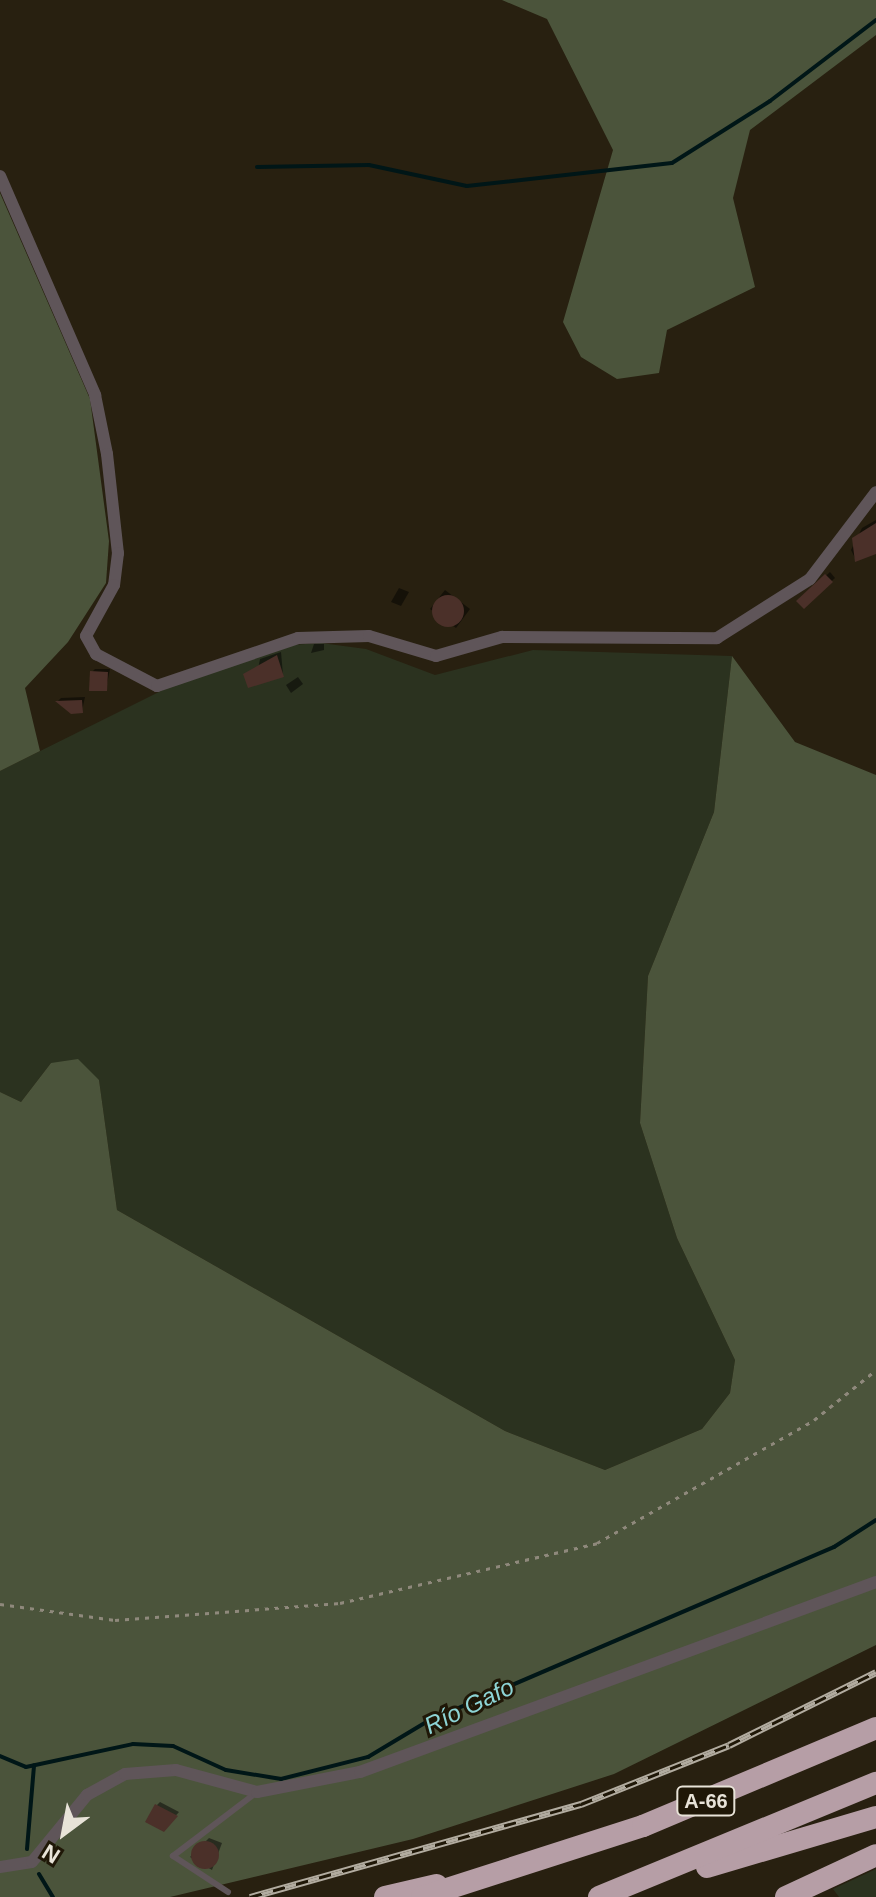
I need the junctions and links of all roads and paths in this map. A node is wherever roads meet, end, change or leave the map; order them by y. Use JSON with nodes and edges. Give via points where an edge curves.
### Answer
{"nodes":[{"id":1,"x":0,"y":176,"type":"edge"},
{"id":2,"x":876,"y":492,"type":"edge"},
{"id":3,"x":876,"y":1370,"type":"edge"},
{"id":4,"x":876,"y":1582,"type":"edge"},
{"id":5,"x":0,"y":1604,"type":"edge"},
{"id":6,"x":876,"y":1728,"type":"edge"},
{"id":7,"x":876,"y":1783,"type":"edge"},
{"id":8,"x":257,"y":1792,"type":"junction"},
{"id":9,"x":876,"y":1817,"type":"edge"},
{"id":10,"x":876,"y":1855,"type":"edge"},
{"id":11,"x":532,"y":1864,"type":"junction"},
{"id":12,"x":0,"y":1867,"type":"edge"},
{"id":13,"x":659,"y":1875,"type":"junction"},
{"id":14,"x":228,"y":1892,"type":"dead end"},
{"id":15,"x":385,"y":1897,"type":"edge"},
{"id":16,"x":422,"y":1897,"type":"edge"},
{"id":17,"x":599,"y":1897,"type":"edge"},
{"id":18,"x":786,"y":1897,"type":"edge"}],
"edges":[{"from":1,"to":2,"type":"street","via":[[95,395],[107,454],[118,553],[114,585],[86,636],[96,654],[157,686],[298,638],[369,636],[436,656],[502,637],[717,638],[810,579]]},
{"from":3,"to":5,"type":"path","via":[[814,1420],[597,1543],[340,1603],[115,1620]]},
{"from":4,"to":8,"type":"street","via":[[360,1772]]},
{"from":6,"to":11,"type":"highway","number":"A-66","via":[[768,1777]]},
{"from":7,"to":13,"type":"highway","number":"A-66"},
{"from":8,"to":12,"type":"street","via":[[176,1770],[125,1774],[87,1795],[32,1862]]},
{"from":8,"to":14,"type":"lane","via":[[173,1856]]},
{"from":9,"to":13,"type":"highway","via":[[767,1854]]},
{"from":10,"to":18,"type":"highway"},
{"from":11,"to":15,"type":"highway"},
{"from":11,"to":16,"type":"highway","number":"A-66"},
{"from":13,"to":17,"type":"highway","number":"A-66"}]}
